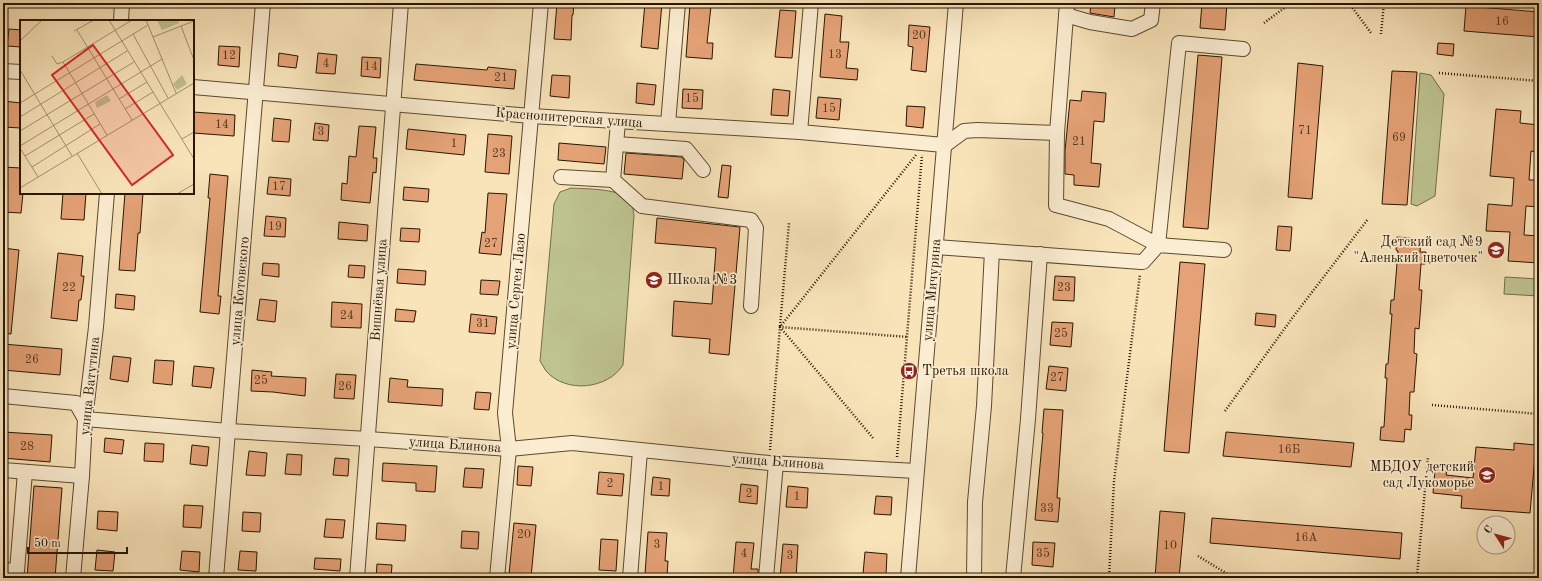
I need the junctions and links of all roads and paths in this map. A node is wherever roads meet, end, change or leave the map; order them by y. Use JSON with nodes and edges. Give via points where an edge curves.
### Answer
{"nodes":[{"id":1,"x":122,"y":3,"type":"edge"},
{"id":2,"x":263,"y":3,"type":"edge"},
{"id":3,"x":401,"y":3,"type":"edge"},
{"id":4,"x":541,"y":3,"type":"edge"},
{"id":5,"x":678,"y":3,"type":"edge"},
{"id":6,"x":811,"y":3,"type":"edge"},
{"id":7,"x":956,"y":3,"type":"edge"},
{"id":8,"x":1153,"y":3,"type":"edge"},
{"id":9,"x":1291,"y":3,"type":"edge"},
{"id":10,"x":1349,"y":3,"type":"edge"},
{"id":11,"x":1384,"y":3,"type":"edge"},
{"id":12,"x":1067,"y":9,"type":"edge"},
{"id":13,"x":120,"y":20,"type":"edge"},
{"id":14,"x":1264,"y":23,"type":"dead end"},
{"id":15,"x":1371,"y":33,"type":"dead end"},
{"id":16,"x":1381,"y":34,"type":"dead end"},
{"id":17,"x":1243,"y":49,"type":"dead end"},
{"id":18,"x":3,"y":71,"type":"edge"},
{"id":19,"x":20,"y":72,"type":"edge"},
{"id":20,"x":1439,"y":73,"type":"dead end"},
{"id":21,"x":1539,"y":81,"type":"edge"},
{"id":22,"x":194,"y":87,"type":"edge"},
{"id":23,"x":256,"y":92,"type":"junction"},
{"id":24,"x":393,"y":104,"type":"junction"},
{"id":25,"x":531,"y":116,"type":"junction"},
{"id":26,"x":618,"y":122,"type":"junction"},
{"id":27,"x":668,"y":124,"type":"junction"},
{"id":28,"x":800,"y":132,"type":"junction"},
{"id":29,"x":1057,"y":133,"type":"junction"},
{"id":30,"x":923,"y":143,"type":"junction"},
{"id":31,"x":617,"y":144,"type":"junction"},
{"id":32,"x":944,"y":145,"type":"junction"},
{"id":33,"x":703,"y":170,"type":"dead end"},
{"id":34,"x":561,"y":177,"type":"dead end"},
{"id":35,"x":613,"y":180,"type":"junction"},
{"id":36,"x":107,"y":194,"type":"edge"},
{"id":37,"x":1368,"y":219,"type":"dead end"},
{"id":38,"x":789,"y":224,"type":"dead end"},
{"id":39,"x":1158,"y":245,"type":"junction"},
{"id":40,"x":936,"y":247,"type":"junction"},
{"id":41,"x":1224,"y":250,"type":"dead end"},
{"id":42,"x":992,"y":251,"type":"junction"},
{"id":43,"x":1040,"y":254,"type":"junction"},
{"id":44,"x":1141,"y":262,"type":"junction"},
{"id":45,"x":751,"y":306,"type":"dead end"},
{"id":46,"x":780,"y":327,"type":"junction"},
{"id":47,"x":908,"y":337,"type":"junction"},
{"id":48,"x":3,"y":396,"type":"edge"},
{"id":49,"x":1432,"y":405,"type":"dead end"},
{"id":50,"x":1224,"y":411,"type":"dead end"},
{"id":51,"x":1539,"y":414,"type":"edge"},
{"id":52,"x":85,"y":419,"type":"junction"},
{"id":53,"x":228,"y":431,"type":"junction"},
{"id":54,"x":873,"y":438,"type":"dead end"},
{"id":55,"x":368,"y":439,"type":"junction"},
{"id":56,"x":509,"y":449,"type":"junction"},
{"id":57,"x":640,"y":451,"type":"junction"},
{"id":58,"x":1428,"y":457,"type":"dead end"},
{"id":59,"x":772,"y":463,"type":"junction"},
{"id":60,"x":3,"y":470,"type":"edge"},
{"id":61,"x":896,"y":470,"type":"junction"},
{"id":62,"x":916,"y":471,"type":"junction"},
{"id":63,"x":25,"y":472,"type":"junction"},
{"id":64,"x":82,"y":476,"type":"junction"},
{"id":65,"x":1198,"y":556,"type":"dead end"},
{"id":66,"x":3,"y":570,"type":"edge"},
{"id":67,"x":73,"y":578,"type":"edge"},
{"id":68,"x":216,"y":578,"type":"edge"},
{"id":69,"x":357,"y":578,"type":"edge"},
{"id":70,"x":497,"y":578,"type":"edge"},
{"id":71,"x":630,"y":578,"type":"edge"},
{"id":72,"x":766,"y":578,"type":"edge"},
{"id":73,"x":908,"y":578,"type":"edge"},
{"id":74,"x":974,"y":578,"type":"edge"},
{"id":75,"x":1013,"y":578,"type":"edge"},
{"id":76,"x":1109,"y":578,"type":"edge"},
{"id":77,"x":1234,"y":578,"type":"edge"},
{"id":78,"x":1419,"y":578,"type":"edge"}],
"edges":[{"from":1,"to":13,"type":"street"},
{"from":2,"to":23,"type":"street","name":"улица Котовского"},
{"from":3,"to":24,"type":"street","name":"Вишнёвая улица"},
{"from":4,"to":25,"type":"street","name":"улица Сергея Лазо"},
{"from":5,"to":27,"type":"street"},
{"from":6,"to":28,"type":"street"},
{"from":7,"to":32,"type":"street","name":"улица Мичурина"},
{"from":8,"to":12,"type":"street","via":[[1151,20],[1132,29],[1090,22]]},
{"from":9,"to":14,"type":"path"},
{"from":10,"to":15,"type":"path"},
{"from":11,"to":16,"type":"path"},
{"from":12,"to":29,"type":"street"},
{"from":17,"to":39,"type":"street","via":[[1179,43]]},
{"from":18,"to":19,"type":"street"},
{"from":20,"to":21,"type":"path"},
{"from":22,"to":23,"type":"street","name":"Краснопитерская улица"},
{"from":23,"to":24,"type":"street","name":"Краснопитерская улица"},
{"from":23,"to":53,"type":"street","name":"улица Котовского"},
{"from":24,"to":25,"type":"street","name":"Краснопитерская улица"},
{"from":24,"to":55,"type":"street","name":"Вишнёвая улица"},
{"from":25,"to":26,"type":"street","name":"Краснопитерская улица"},
{"from":25,"to":56,"type":"street","name":"улица Сергея Лазо","via":[[505,414]]},
{"from":26,"to":27,"type":"street","name":"Краснопитерская улица"},
{"from":26,"to":31,"type":"street"},
{"from":27,"to":28,"type":"street","name":"Краснопитерская улица"},
{"from":28,"to":30,"type":"street","name":"Краснопитерская улица"},
{"from":29,"to":32,"type":"street","via":[[964,131]]},
{"from":29,"to":39,"type":"street","via":[[1056,205],[1109,219]]},
{"from":30,"to":32,"type":"street","name":"Краснопитерская улица"},
{"from":30,"to":46,"type":"path","via":[[917,155]]},
{"from":30,"to":47,"type":"path"},
{"from":31,"to":33,"type":"street","via":[[686,149]]},
{"from":31,"to":35,"type":"street"},
{"from":32,"to":40,"type":"street","name":"улица Мичурина"},
{"from":34,"to":35,"type":"street"},
{"from":35,"to":45,"type":"street","via":[[642,206],[751,220],[756,228]]},
{"from":36,"to":52,"type":"street","name":"улица Ватутина","via":[[96,327]]},
{"from":37,"to":50,"type":"path"},
{"from":38,"to":46,"type":"path"},
{"from":39,"to":41,"type":"street"},
{"from":39,"to":44,"type":"street"},
{"from":40,"to":42,"type":"street"},
{"from":40,"to":62,"type":"street","name":"улица Мичурина"},
{"from":42,"to":43,"type":"street"},
{"from":42,"to":74,"type":"street","via":[[984,406],[975,502]]},
{"from":43,"to":44,"type":"street"},
{"from":43,"to":75,"type":"street"},
{"from":44,"to":76,"type":"path","via":[[1114,481]]},
{"from":46,"to":47,"type":"path"},
{"from":46,"to":54,"type":"path"},
{"from":46,"to":59,"type":"path"},
{"from":47,"to":61,"type":"path"},
{"from":48,"to":52,"type":"street","via":[[76,403]]},
{"from":49,"to":51,"type":"path"},
{"from":52,"to":53,"type":"street","name":"улица Блинова"},
{"from":52,"to":64,"type":"street","name":"улица Ватутина"},
{"from":53,"to":55,"type":"street","name":"улица Блинова"},
{"from":53,"to":68,"type":"street","name":"улица Котовского"},
{"from":55,"to":56,"type":"street","name":"улица Блинова"},
{"from":55,"to":69,"type":"street","name":"Вишнёвая улица"},
{"from":56,"to":57,"type":"street","name":"улица Блинова","via":[[572,443]]},
{"from":56,"to":70,"type":"street","name":"улица Сергея Лазо"},
{"from":57,"to":59,"type":"street","name":"улица Блинова"},
{"from":57,"to":71,"type":"street"},
{"from":58,"to":78,"type":"path","via":[[1417,576]]},
{"from":59,"to":61,"type":"street","name":"улица Блинова"},
{"from":59,"to":72,"type":"street"},
{"from":60,"to":63,"type":"street"},
{"from":61,"to":62,"type":"street","name":"улица Блинова"},
{"from":62,"to":73,"type":"street","name":"улица Мичурина"},
{"from":63,"to":64,"type":"street"},
{"from":63,"to":66,"type":"street","via":[[17,571]]},
{"from":64,"to":67,"type":"street","name":"улица Ватутина"},
{"from":65,"to":77,"type":"path"}]}
